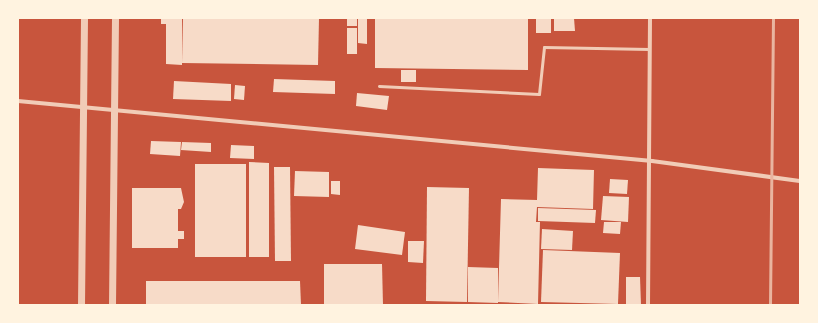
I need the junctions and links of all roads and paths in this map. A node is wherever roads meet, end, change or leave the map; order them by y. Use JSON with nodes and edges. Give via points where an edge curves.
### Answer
{"nodes":[{"id":1,"x":84,"y":18,"type":"edge"},
{"id":2,"x":115,"y":18,"type":"edge"},
{"id":3,"x":650,"y":18,"type":"edge"},
{"id":4,"x":649,"y":49,"type":"junction"},
{"id":5,"x":379,"y":86,"type":"dead end"},
{"id":6,"x":18,"y":101,"type":"edge"},
{"id":7,"x":84,"y":108,"type":"junction"},
{"id":8,"x":114,"y":110,"type":"junction"},
{"id":9,"x":652,"y":161,"type":"junction"},
{"id":10,"x":800,"y":181,"type":"edge"},
{"id":11,"x":81,"y":305,"type":"edge"},
{"id":12,"x":112,"y":305,"type":"edge"},
{"id":13,"x":648,"y":305,"type":"edge"}],
"edges":[{"from":1,"to":7,"type":"street"},
{"from":2,"to":8,"type":"street"},
{"from":3,"to":4,"type":"street"},
{"from":4,"to":5,"type":"lane","via":[[544,47],[539,94]]},
{"from":4,"to":9,"type":"street"},
{"from":6,"to":7,"type":"street"},
{"from":7,"to":8,"type":"street"},
{"from":7,"to":11,"type":"street"},
{"from":8,"to":9,"type":"street"},
{"from":8,"to":12,"type":"street"},
{"from":9,"to":10,"type":"street"},
{"from":9,"to":13,"type":"street"}]}
